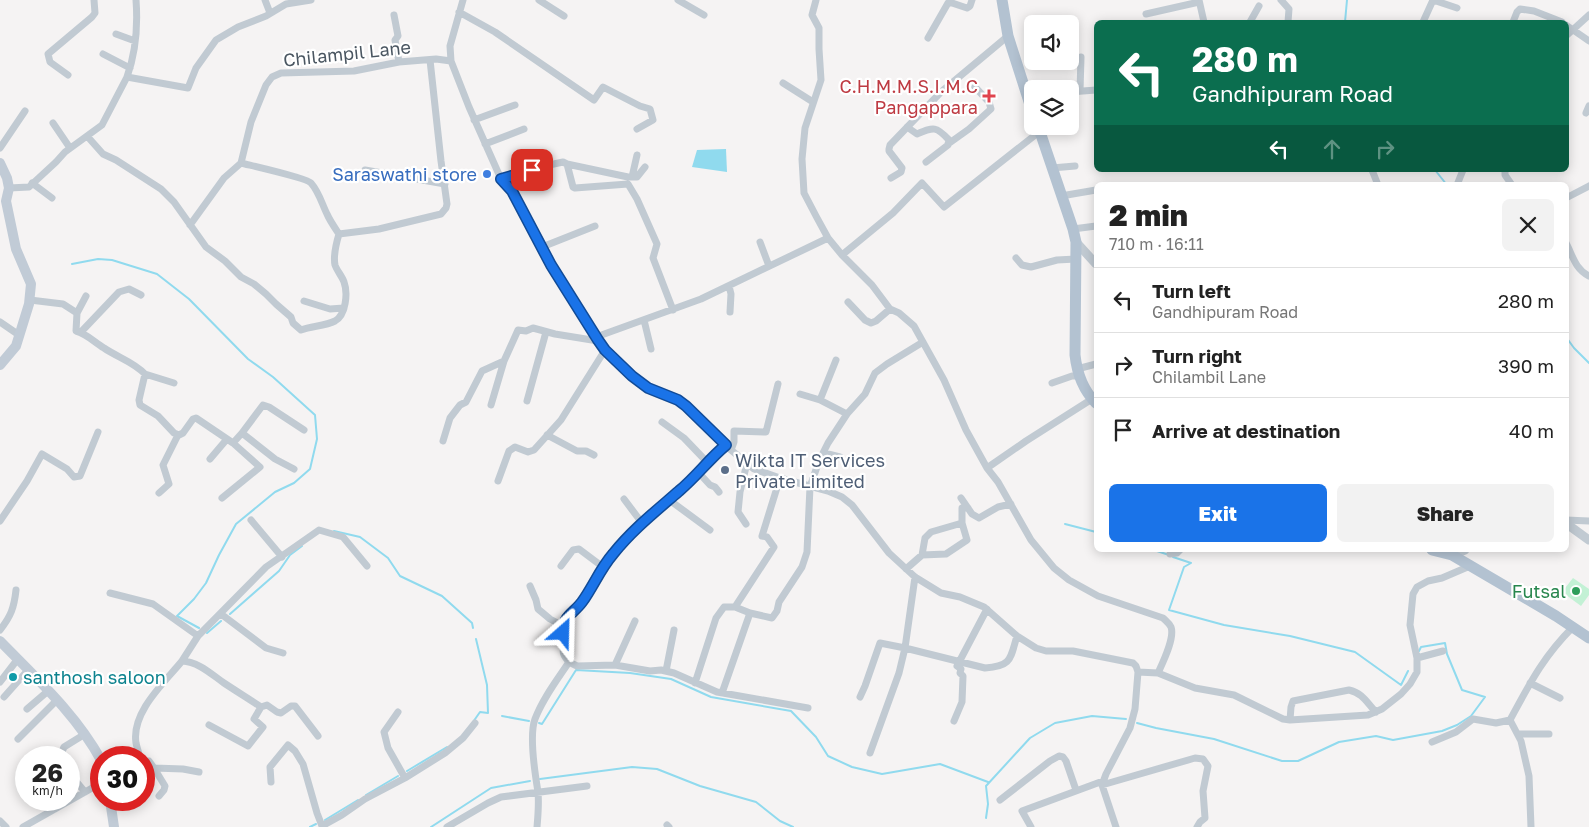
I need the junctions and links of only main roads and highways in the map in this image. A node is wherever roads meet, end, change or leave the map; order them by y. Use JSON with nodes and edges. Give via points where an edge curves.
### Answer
{"nodes":[{"id":1,"x":1002,"y":0,"type":"edge"},
{"id":2,"x":1025,"y":80,"type":"edge"},
{"id":3,"x":1040,"y":135,"type":"edge"},
{"id":4,"x":2,"y":170,"type":"edge"},
{"id":5,"x":3,"y":204,"type":"edge"},
{"id":6,"x":0,"y":365,"type":"edge"},
{"id":7,"x":1094,"y":401,"type":"edge"},
{"id":8,"x":1440,"y":552,"type":"edge"},
{"id":9,"x":1589,"y":638,"type":"edge"},
{"id":10,"x":0,"y":641,"type":"edge"},
{"id":11,"x":92,"y":746,"type":"edge"},
{"id":12,"x":112,"y":811,"type":"edge"},
{"id":13,"x":114,"y":827,"type":"edge"}],
"edges":[{"from":1,"to":2,"type":"main road","via":[[1008,36]]},
{"from":3,"to":7,"type":"main road","via":[[1076,242],[1075,354],[1082,384]]},
{"from":4,"to":5,"type":"main road","via":[[9,188]]},
{"from":5,"to":6,"type":"main road","via":[[16,249],[31,284],[30,300],[16,346]]},
{"from":8,"to":9,"type":"main road","via":[[1452,555]]},
{"from":10,"to":11,"type":"main road","via":[[57,700]]},
{"from":12,"to":13,"type":"main road"}]}
